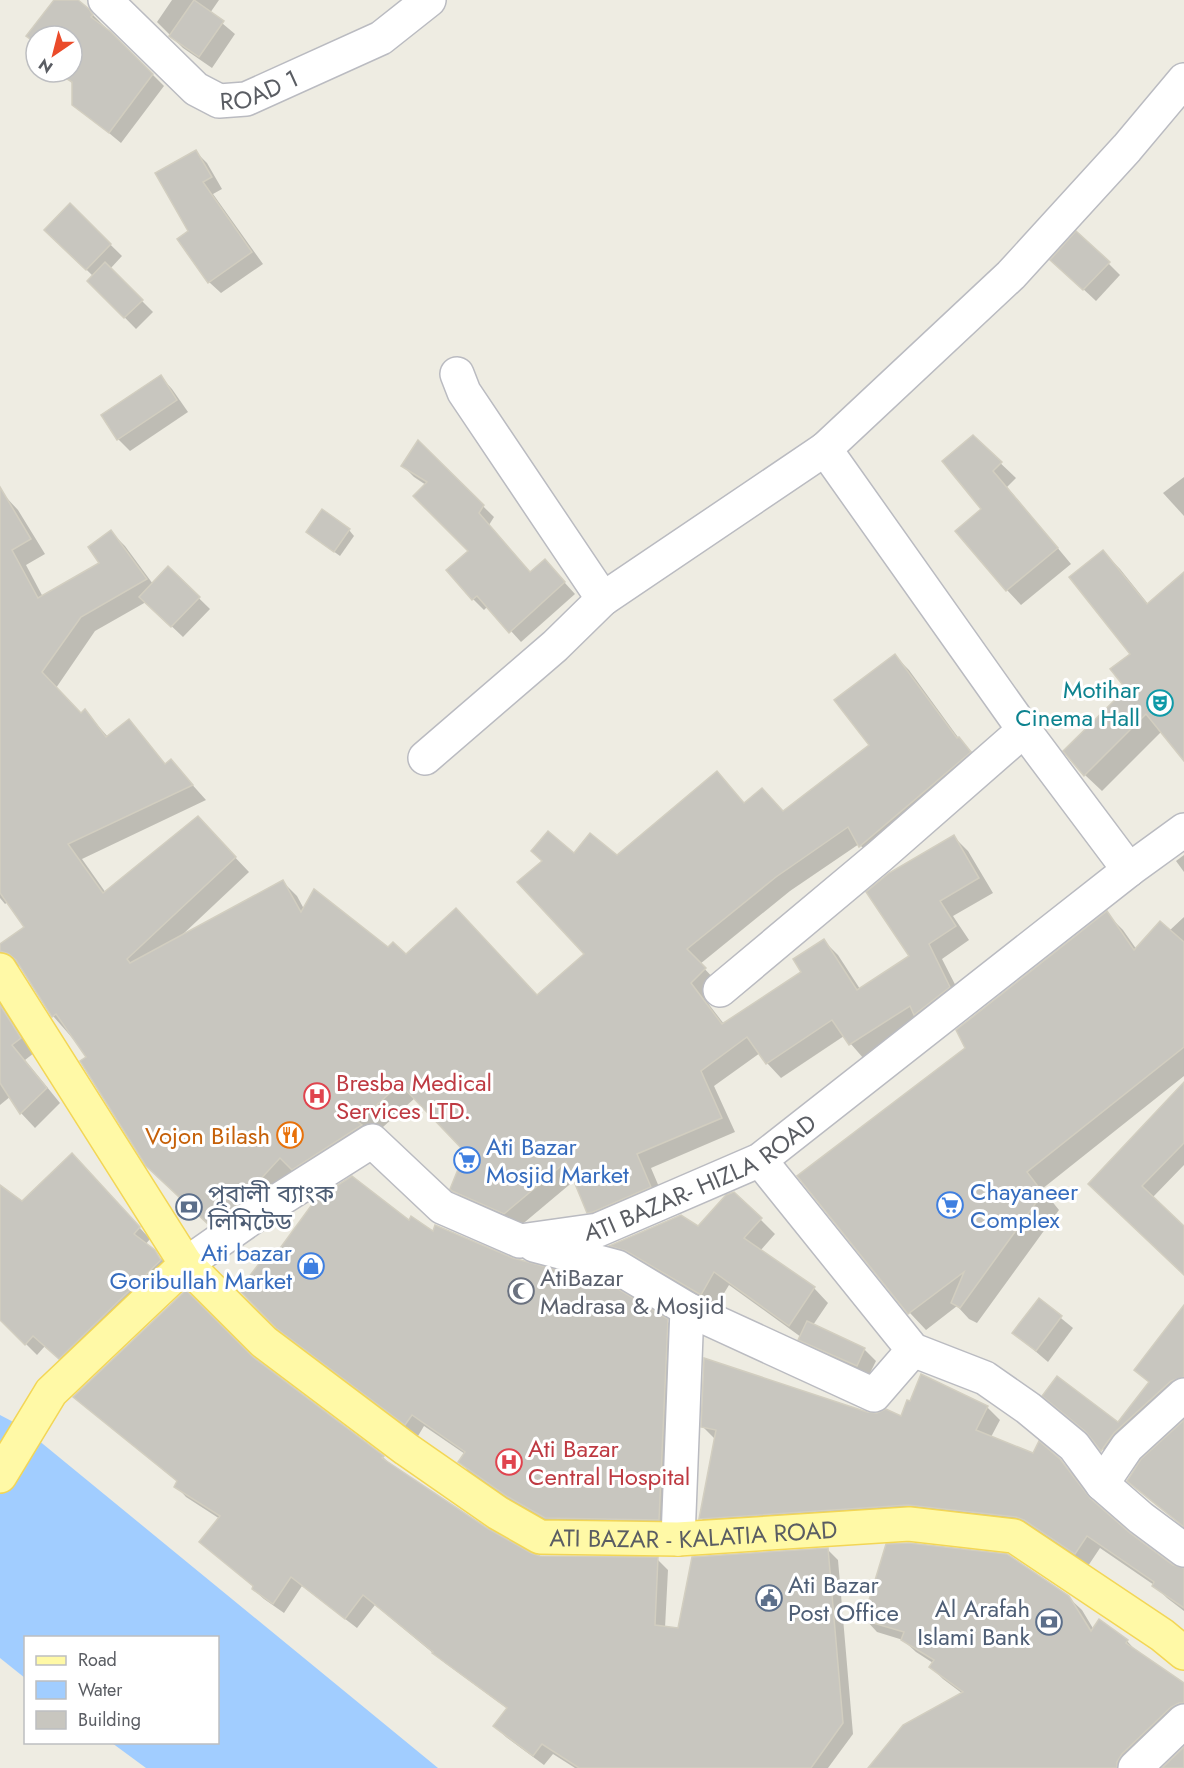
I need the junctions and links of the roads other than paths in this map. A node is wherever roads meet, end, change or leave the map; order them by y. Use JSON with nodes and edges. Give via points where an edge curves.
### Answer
{"nodes":[{"id":1,"x":105,"y":0,"type":"edge"},
{"id":2,"x":429,"y":0,"type":"edge"},
{"id":3,"x":1184,"y":80,"type":"edge"},
{"id":4,"x":457,"y":374,"type":"dead end"},
{"id":5,"x":825,"y":449,"type":"junction"},
{"id":6,"x":603,"y":599,"type":"junction"},
{"id":7,"x":1024,"y":730,"type":"junction"},
{"id":8,"x":425,"y":758,"type":"dead end"},
{"id":9,"x":1184,"y":830,"type":"edge"},
{"id":10,"x":1129,"y":870,"type":"junction"},
{"id":11,"x":0,"y":970,"type":"edge"},
{"id":12,"x":720,"y":990,"type":"dead end"},
{"id":13,"x":760,"y":1160,"type":"junction"},
{"id":14,"x":520,"y":1241,"type":"junction"},
{"id":15,"x":186,"y":1264,"type":"junction"},
{"id":16,"x":687,"y":1309,"type":"junction"},
{"id":17,"x":913,"y":1350,"type":"junction"},
{"id":18,"x":1184,"y":1395,"type":"edge"},
{"id":19,"x":0,"y":1476,"type":"edge"},
{"id":20,"x":1102,"y":1484,"type":"junction"},
{"id":21,"x":678,"y":1539,"type":"junction"},
{"id":22,"x":1184,"y":1550,"type":"edge"},
{"id":23,"x":1184,"y":1653,"type":"edge"},
{"id":24,"x":1184,"y":1721,"type":"edge"},
{"id":25,"x":1135,"y":1768,"type":"edge"}],
"edges":[{"from":1,"to":2,"type":"street","name":"ROAD 1","via":[[196,89],[219,101],[246,99],[381,38]]},
{"from":3,"to":5,"type":"street","via":[[1011,275]]},
{"from":4,"to":6,"type":"street","via":[[464,392]]},
{"from":5,"to":6,"type":"street"},
{"from":5,"to":7,"type":"street"},
{"from":6,"to":8,"type":"street","via":[[555,646]]},
{"from":7,"to":10,"type":"street"},
{"from":7,"to":12,"type":"street"},
{"from":9,"to":10,"type":"street","name":"ATI BAZAR- HIZLA ROAD"},
{"from":10,"to":13,"type":"street","name":"ATI BAZAR- HIZLA ROAD"},
{"from":11,"to":15,"type":"main road","name":"ATI BAZAR - KALATIA ROAD"},
{"from":13,"to":14,"type":"street","name":"ATI BAZAR- HIZLA ROAD","via":[[598,1230]]},
{"from":13,"to":17,"type":"street"},
{"from":14,"to":15,"type":"street","via":[[442,1207],[372,1141]]},
{"from":14,"to":16,"type":"street","via":[[617,1267]]},
{"from":15,"to":19,"type":"main road","via":[[51,1392]]},
{"from":15,"to":21,"type":"main road","name":"ATI BAZAR - KALATIA ROAD","via":[[264,1342],[406,1449],[540,1537]]},
{"from":16,"to":17,"type":"street","via":[[874,1395]]},
{"from":16,"to":21,"type":"street"},
{"from":17,"to":20,"type":"street","via":[[985,1378],[1019,1402],[1074,1446]]},
{"from":18,"to":20,"type":"street","via":[[1127,1447]]},
{"from":20,"to":22,"type":"street"},
{"from":21,"to":23,"type":"main road","name":"ATI BAZAR - KALATIA ROAD","via":[[909,1524],[1014,1536]]},
{"from":24,"to":25,"type":"street"}]}
